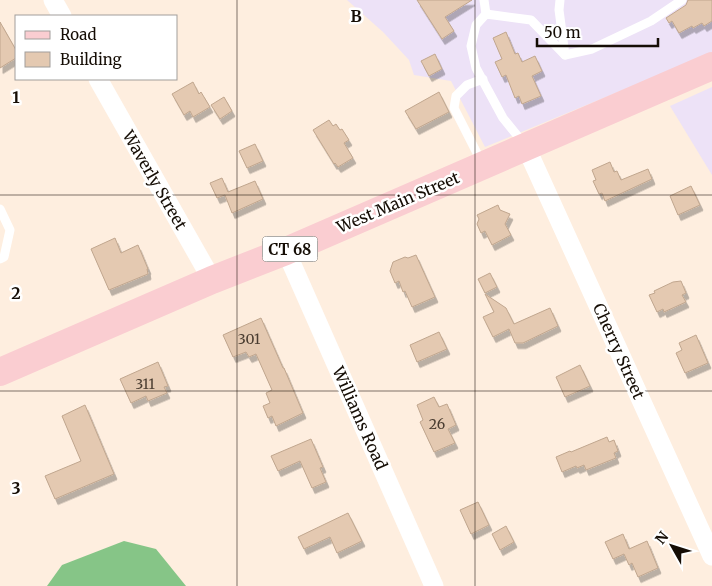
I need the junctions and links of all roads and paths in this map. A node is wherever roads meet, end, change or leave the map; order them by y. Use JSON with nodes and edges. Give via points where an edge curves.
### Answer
{"nodes":[{"id":1,"x":53,"y":0,"type":"edge"},
{"id":2,"x":484,"y":0,"type":"edge"},
{"id":3,"x":560,"y":0,"type":"edge"},
{"id":4,"x":682,"y":0,"type":"edge"},
{"id":5,"x":486,"y":14,"type":"junction"},
{"id":6,"x":61,"y":15,"type":"edge"},
{"id":7,"x":565,"y":55,"type":"junction"},
{"id":8,"x":712,"y":66,"type":"edge"},
{"id":9,"x":483,"y":79,"type":"junction"},
{"id":10,"x":99,"y":80,"type":"edge"},
{"id":11,"x":526,"y":147,"type":"junction"},
{"id":12,"x":483,"y":166,"type":"junction"},
{"id":13,"x":0,"y":209,"type":"edge"},
{"id":14,"x":286,"y":251,"type":"junction"},
{"id":15,"x":0,"y":260,"type":"edge"},
{"id":16,"x":212,"y":280,"type":"junction"},
{"id":17,"x":0,"y":372,"type":"edge"},
{"id":18,"x":712,"y":556,"type":"edge"},
{"id":19,"x":434,"y":586,"type":"edge"}],
"edges":[{"from":1,"to":6,"type":"street"},
{"from":2,"to":5,"type":"lane"},
{"from":3,"to":7,"type":"lane"},
{"from":4,"to":7,"type":"lane","via":[[651,21],[592,49]]},
{"from":5,"to":7,"type":"lane","via":[[531,20]]},
{"from":5,"to":9,"type":"lane","via":[[476,25],[471,46],[476,68]]},
{"from":8,"to":11,"type":"main road","name":"West Main Street","number":"CT 68"},
{"from":9,"to":11,"type":"lane","via":[[503,118]]},
{"from":9,"to":12,"type":"lane","via":[[467,85],[456,96],[454,108]]},
{"from":10,"to":16,"type":"street","name":"Waverly Street"},
{"from":11,"to":12,"type":"main road","name":"West Main Street","number":"CT 68"},
{"from":11,"to":18,"type":"street","name":"Cherry Street"},
{"from":12,"to":14,"type":"main road","name":"West Main Street","number":"CT 68"},
{"from":13,"to":15,"type":"lane","via":[[10,230],[4,257]]},
{"from":14,"to":16,"type":"main road","name":"West Main Street","number":"CT 68"},
{"from":14,"to":19,"type":"street","name":"Williams Road"},
{"from":16,"to":17,"type":"main road","name":"West Main Street","number":"CT 68"}]}
